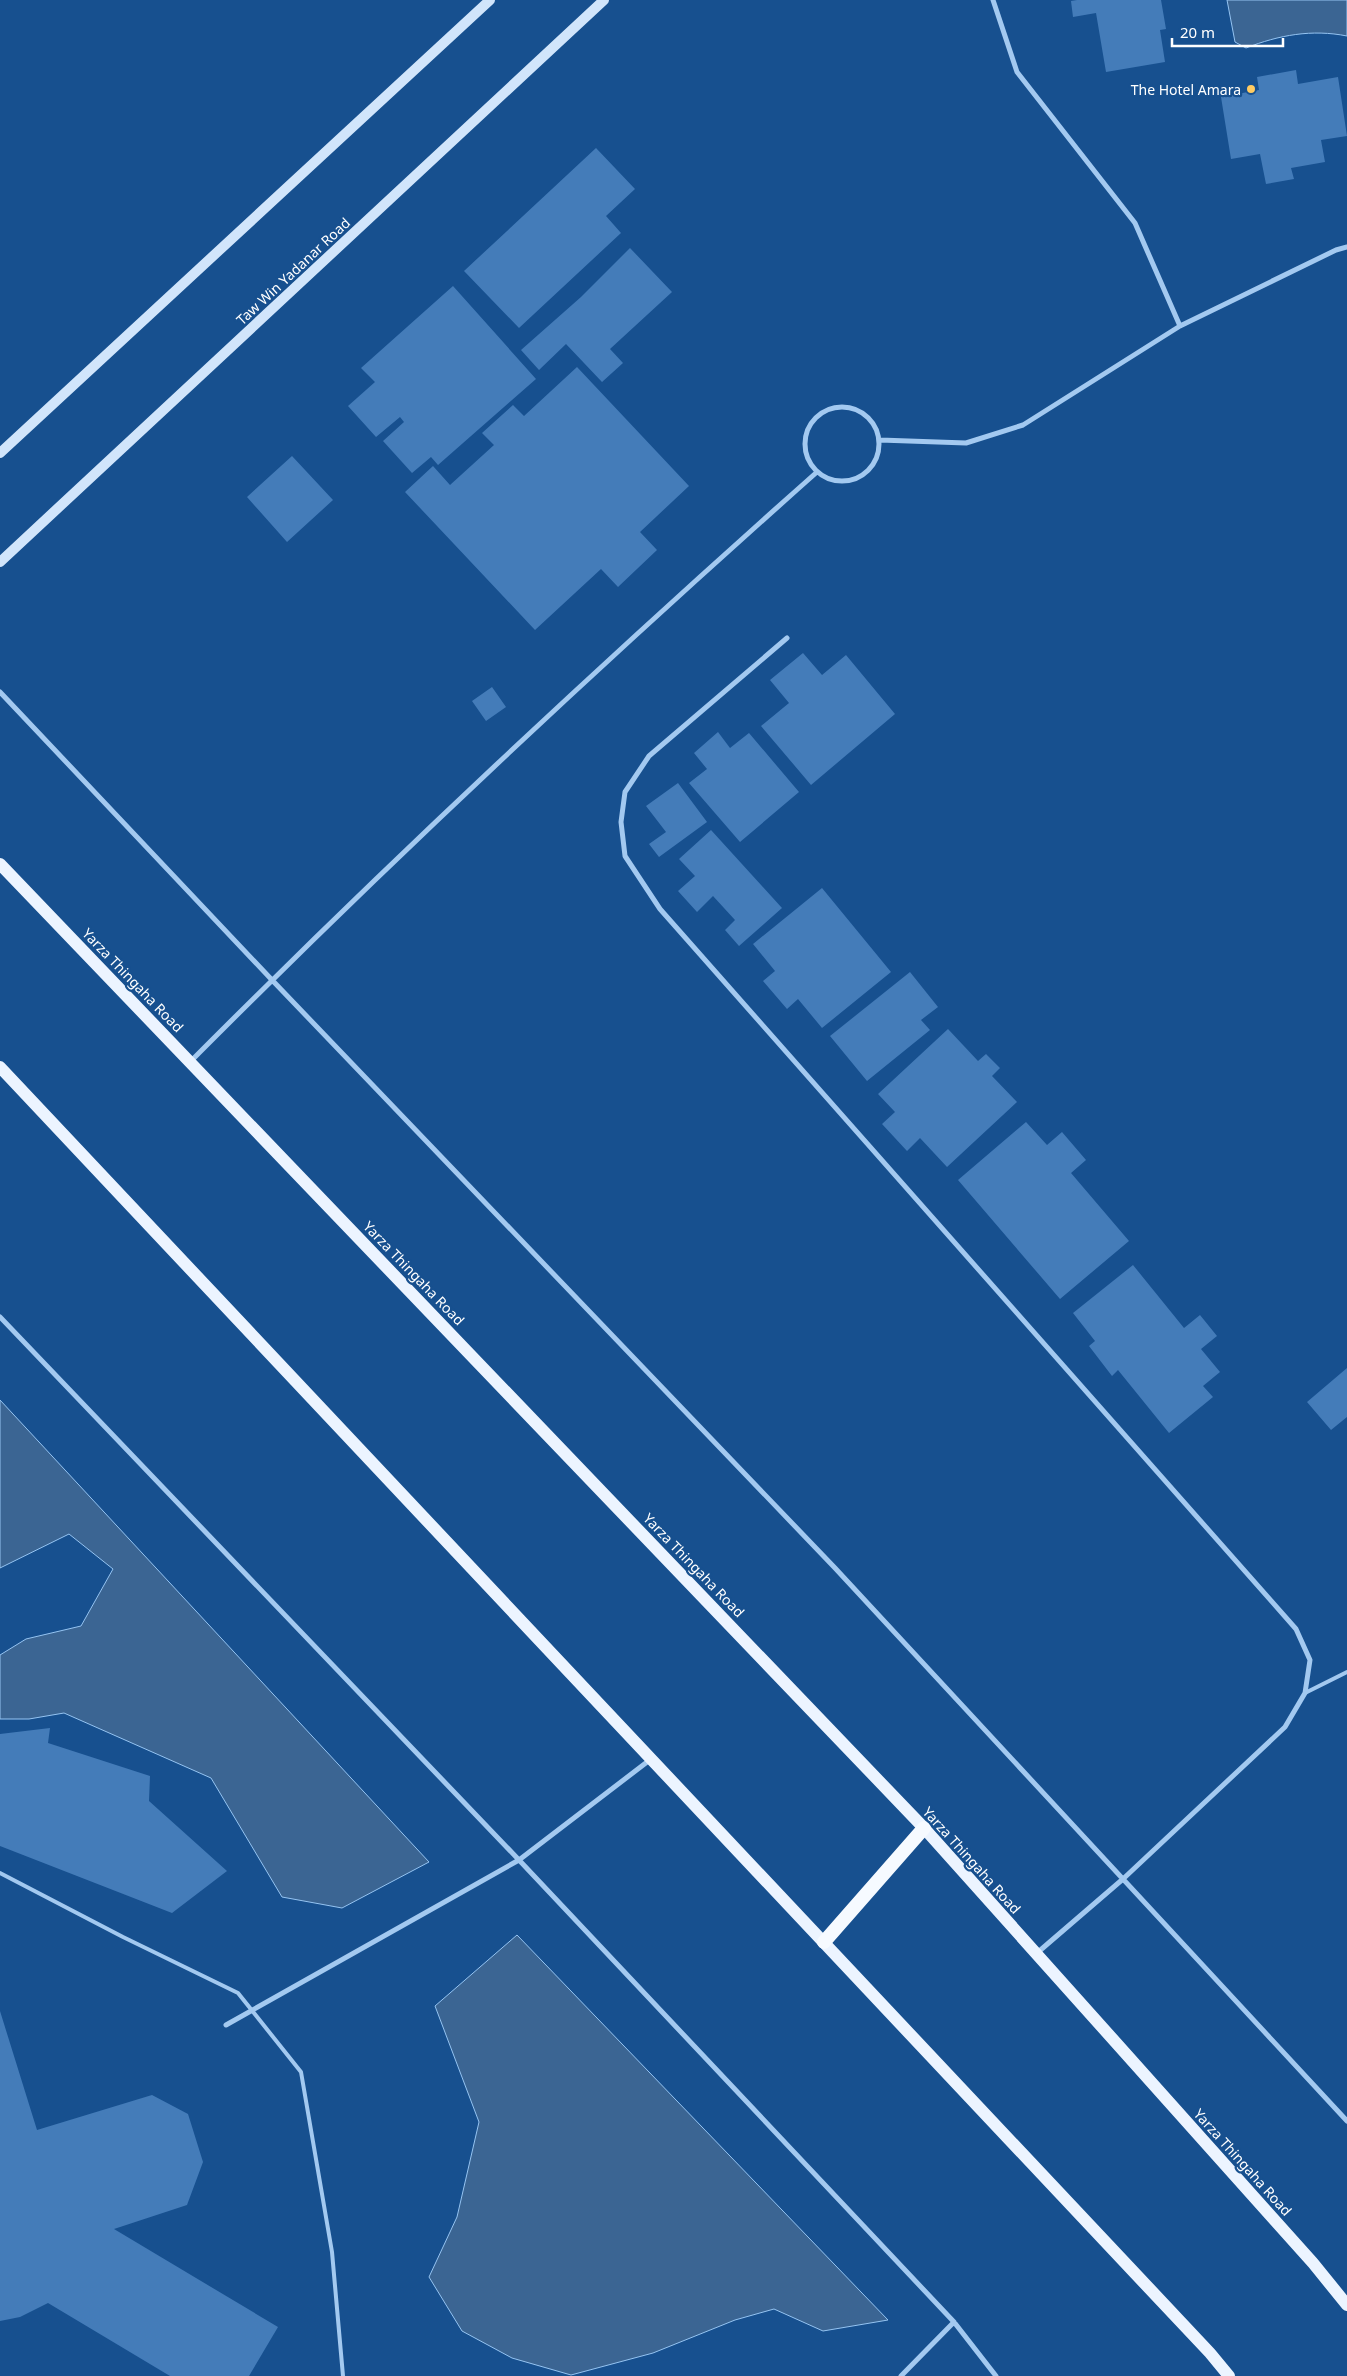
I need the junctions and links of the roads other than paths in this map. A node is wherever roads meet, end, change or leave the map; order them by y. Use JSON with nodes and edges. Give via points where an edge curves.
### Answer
{"nodes":[{"id":1,"x":490,"y":0,"type":"edge"},
{"id":2,"x":604,"y":0,"type":"edge"},
{"id":3,"x":993,"y":0,"type":"edge"},
{"id":4,"x":1347,"y":247,"type":"edge"},
{"id":5,"x":1180,"y":326,"type":"junction"},
{"id":6,"x":880,"y":440,"type":"junction"},
{"id":7,"x":0,"y":453,"type":"edge"},
{"id":8,"x":818,"y":472,"type":"junction"},
{"id":9,"x":0,"y":562,"type":"edge"},
{"id":10,"x":786,"y":638,"type":"dead end"},
{"id":11,"x":0,"y":692,"type":"edge"},
{"id":12,"x":0,"y":864,"type":"edge"},
{"id":13,"x":272,"y":980,"type":"junction"},
{"id":14,"x":191,"y":1061,"type":"junction"},
{"id":15,"x":0,"y":1068,"type":"edge"},
{"id":16,"x":0,"y":1317,"type":"edge"},
{"id":17,"x":1347,"y":1672,"type":"edge"},
{"id":18,"x":1306,"y":1693,"type":"junction"},
{"id":19,"x":652,"y":1759,"type":"junction"},
{"id":20,"x":924,"y":1828,"type":"junction"},
{"id":21,"x":519,"y":1860,"type":"junction"},
{"id":22,"x":0,"y":1873,"type":"edge"},
{"id":23,"x":1123,"y":1879,"type":"junction"},
{"id":24,"x":824,"y":1942,"type":"junction"},
{"id":25,"x":1037,"y":1953,"type":"junction"},
{"id":26,"x":253,"y":2010,"type":"junction"},
{"id":27,"x":226,"y":2025,"type":"dead end"},
{"id":28,"x":1347,"y":2121,"type":"edge"},
{"id":29,"x":1347,"y":2304,"type":"edge"},
{"id":30,"x":954,"y":2322,"type":"junction"},
{"id":31,"x":343,"y":2376,"type":"edge"},
{"id":32,"x":901,"y":2376,"type":"edge"},
{"id":33,"x":996,"y":2376,"type":"edge"},
{"id":34,"x":1229,"y":2376,"type":"edge"}],
"edges":[{"from":1,"to":7,"type":"main road"},
{"from":2,"to":9,"type":"main road","name":"Taw Win Yadanar Road"},
{"from":3,"to":5,"type":"street","via":[[1017,72],[1135,223]]},
{"from":4,"to":5,"type":"street"},
{"from":5,"to":6,"type":"street","via":[[1023,425],[966,443]]},
{"from":6,"to":8,"type":"street","via":[[878,455],[871,468],[860,477],[830,480]]},
{"from":6,"to":8,"type":"street","via":[[876,426],[867,414],[839,406],[824,410],[813,419],[806,432],[804,446],[808,461]]},
{"from":8,"to":13,"type":"street","via":[[643,627]]},
{"from":10,"to":18,"type":"street","via":[[649,756],[625,792],[620,822],[625,856],[660,909],[1296,1629],[1310,1660]]},
{"from":11,"to":13,"type":"street"},
{"from":12,"to":14,"type":"main road","name":"Yarza Thingaha Road"},
{"from":13,"to":14,"type":"street"},
{"from":13,"to":23,"type":"street","via":[[835,1568]]},
{"from":14,"to":20,"type":"main road","name":"Yarza Thingaha Road"},
{"from":15,"to":19,"type":"main road"},
{"from":16,"to":21,"type":"street"},
{"from":17,"to":18,"type":"lane"},
{"from":18,"to":23,"type":"street","via":[[1285,1727]]},
{"from":19,"to":21,"type":"street"},
{"from":19,"to":24,"type":"main road"},
{"from":20,"to":24,"type":"highway"},
{"from":20,"to":25,"type":"main road","name":"Yarza Thingaha Road"},
{"from":21,"to":26,"type":"street"},
{"from":21,"to":30,"type":"street"},
{"from":22,"to":26,"type":"lane","via":[[238,1993]]},
{"from":23,"to":25,"type":"street"},
{"from":23,"to":28,"type":"street"},
{"from":24,"to":34,"type":"main road"},
{"from":25,"to":29,"type":"main road","name":"Yarza Thingaha Road"},
{"from":26,"to":27,"type":"street"},
{"from":26,"to":31,"type":"lane","via":[[302,2072],[332,2252]]},
{"from":30,"to":32,"type":"street"},
{"from":30,"to":33,"type":"street"}]}
